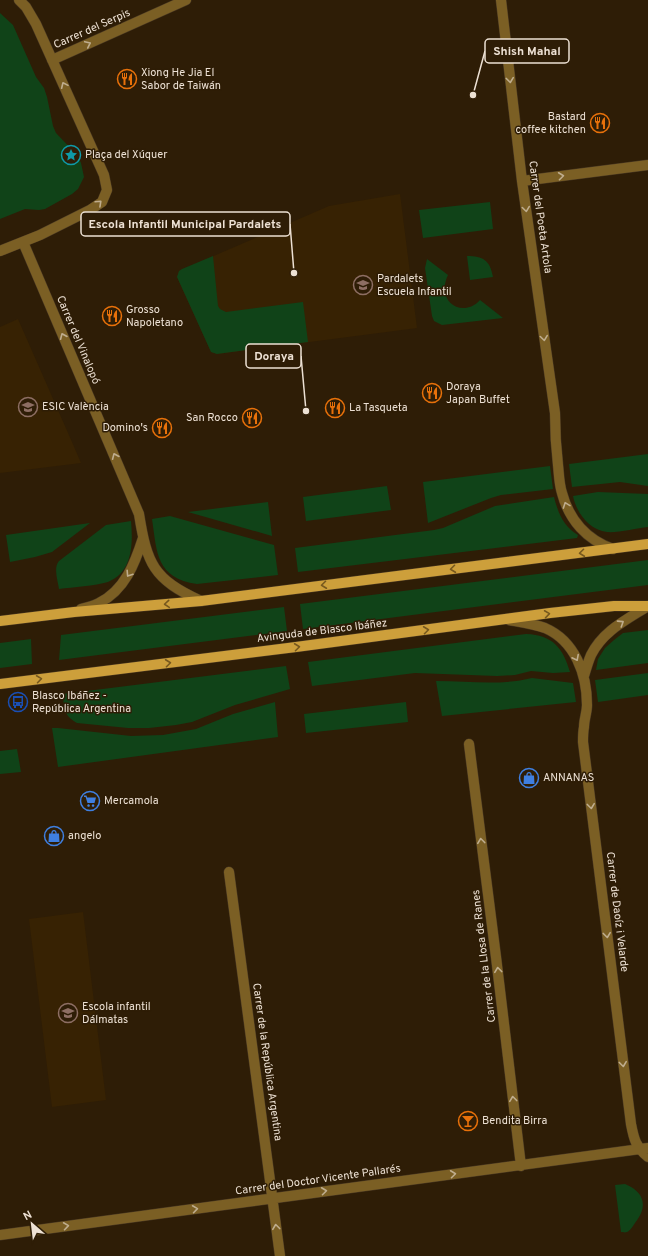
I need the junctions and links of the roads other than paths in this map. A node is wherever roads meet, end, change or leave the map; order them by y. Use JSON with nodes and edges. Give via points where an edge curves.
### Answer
{"nodes":[{"id":1,"x":19,"y":0,"type":"edge"},
{"id":2,"x":186,"y":0,"type":"edge"},
{"id":3,"x":501,"y":0,"type":"edge"},
{"id":4,"x":52,"y":60,"type":"junction"},
{"id":5,"x":648,"y":165,"type":"edge"},
{"id":6,"x":522,"y":181,"type":"junction"},
{"id":7,"x":22,"y":242,"type":"junction"},
{"id":8,"x":0,"y":251,"type":"edge"},
{"id":9,"x":143,"y":538,"type":"junction"},
{"id":10,"x":648,"y":544,"type":"edge"},
{"id":11,"x":613,"y":549,"type":"junction"},
{"id":12,"x":201,"y":601,"type":"junction"},
{"id":13,"x":648,"y":606,"type":"edge"},
{"id":14,"x":74,"y":612,"type":"junction"},
{"id":15,"x":509,"y":620,"type":"junction"},
{"id":16,"x":0,"y":621,"type":"edge"},
{"id":17,"x":584,"y":676,"type":"junction"},
{"id":18,"x":0,"y":684,"type":"edge"},
{"id":19,"x":469,"y":744,"type":"dead end"},
{"id":20,"x":229,"y":872,"type":"dead end"},
{"id":21,"x":643,"y":1149,"type":"edge"},
{"id":22,"x":648,"y":1157,"type":"edge"},
{"id":23,"x":521,"y":1166,"type":"junction"},
{"id":24,"x":273,"y":1198,"type":"junction"},
{"id":25,"x":0,"y":1235,"type":"edge"},
{"id":26,"x":280,"y":1256,"type":"edge"}],
"edges":[{"from":1,"to":4,"type":"street","via":[[36,24]]},
{"from":4,"to":2,"type":"street","name":"Carrer del Serpis","one_way":true},
{"from":3,"to":6,"type":"street","name":"Carrer del Poeta Artola","one_way":true},
{"from":7,"to":4,"type":"street","one_way":true,"via":[[90,210],[102,202],[107,190],[104,175]]},
{"from":6,"to":5,"type":"street","one_way":true},
{"from":6,"to":11,"type":"street","name":"Carrer del Poeta Artola","via":[[555,413],[561,492],[568,511],[578,527],[589,537]]},
{"from":7,"to":8,"type":"street"},
{"from":9,"to":7,"type":"street","name":"Carrer del Vinalopó","one_way":true,"via":[[139,514]]},
{"from":9,"to":12,"type":"street","via":[[148,558],[160,576],[183,593]]},
{"from":9,"to":14,"type":"street","one_way":true,"via":[[129,575],[112,594],[99,603]]},
{"from":10,"to":11,"type":"main road"},
{"from":11,"to":12,"type":"main road","one_way":true},
{"from":12,"to":14,"type":"main road","one_way":true},
{"from":15,"to":13,"type":"main road","name":"Avinguda de Blasco Ibáñez","one_way":true,"via":[[614,606]]},
{"from":17,"to":13,"type":"street","name":"Carrer de Daoíz i Velarde","one_way":true,"via":[[600,640],[612,629]]},
{"from":14,"to":16,"type":"main road"},
{"from":15,"to":17,"type":"street","name":"Carrer de Daoíz i Velarde","one_way":true,"via":[[544,628],[559,636],[571,648]]},
{"from":18,"to":15,"type":"main road","name":"Avinguda de Blasco Ibáñez","one_way":true},
{"from":17,"to":21,"type":"street","name":"Carrer de Daoíz i Velarde","one_way":true,"via":[[587,705],[584,748],[631,1124],[633,1135]]},
{"from":23,"to":19,"type":"street","name":"Carrer de la Llosa de Ranes","one_way":true},
{"from":20,"to":24,"type":"street","name":"Carrer de la República Argentina"},
{"from":21,"to":22,"type":"street"},
{"from":21,"to":23,"type":"street","name":"Carrer del Doctor Vicente Pallarés"},
{"from":24,"to":23,"type":"street","name":"Carrer del Doctor Vicente Pallarés","one_way":true},
{"from":25,"to":24,"type":"street","name":"Carrer del Doctor Vicente Pallarés","one_way":true},
{"from":26,"to":24,"type":"street","name":"Carrer de la República Argentina","one_way":true}]}
